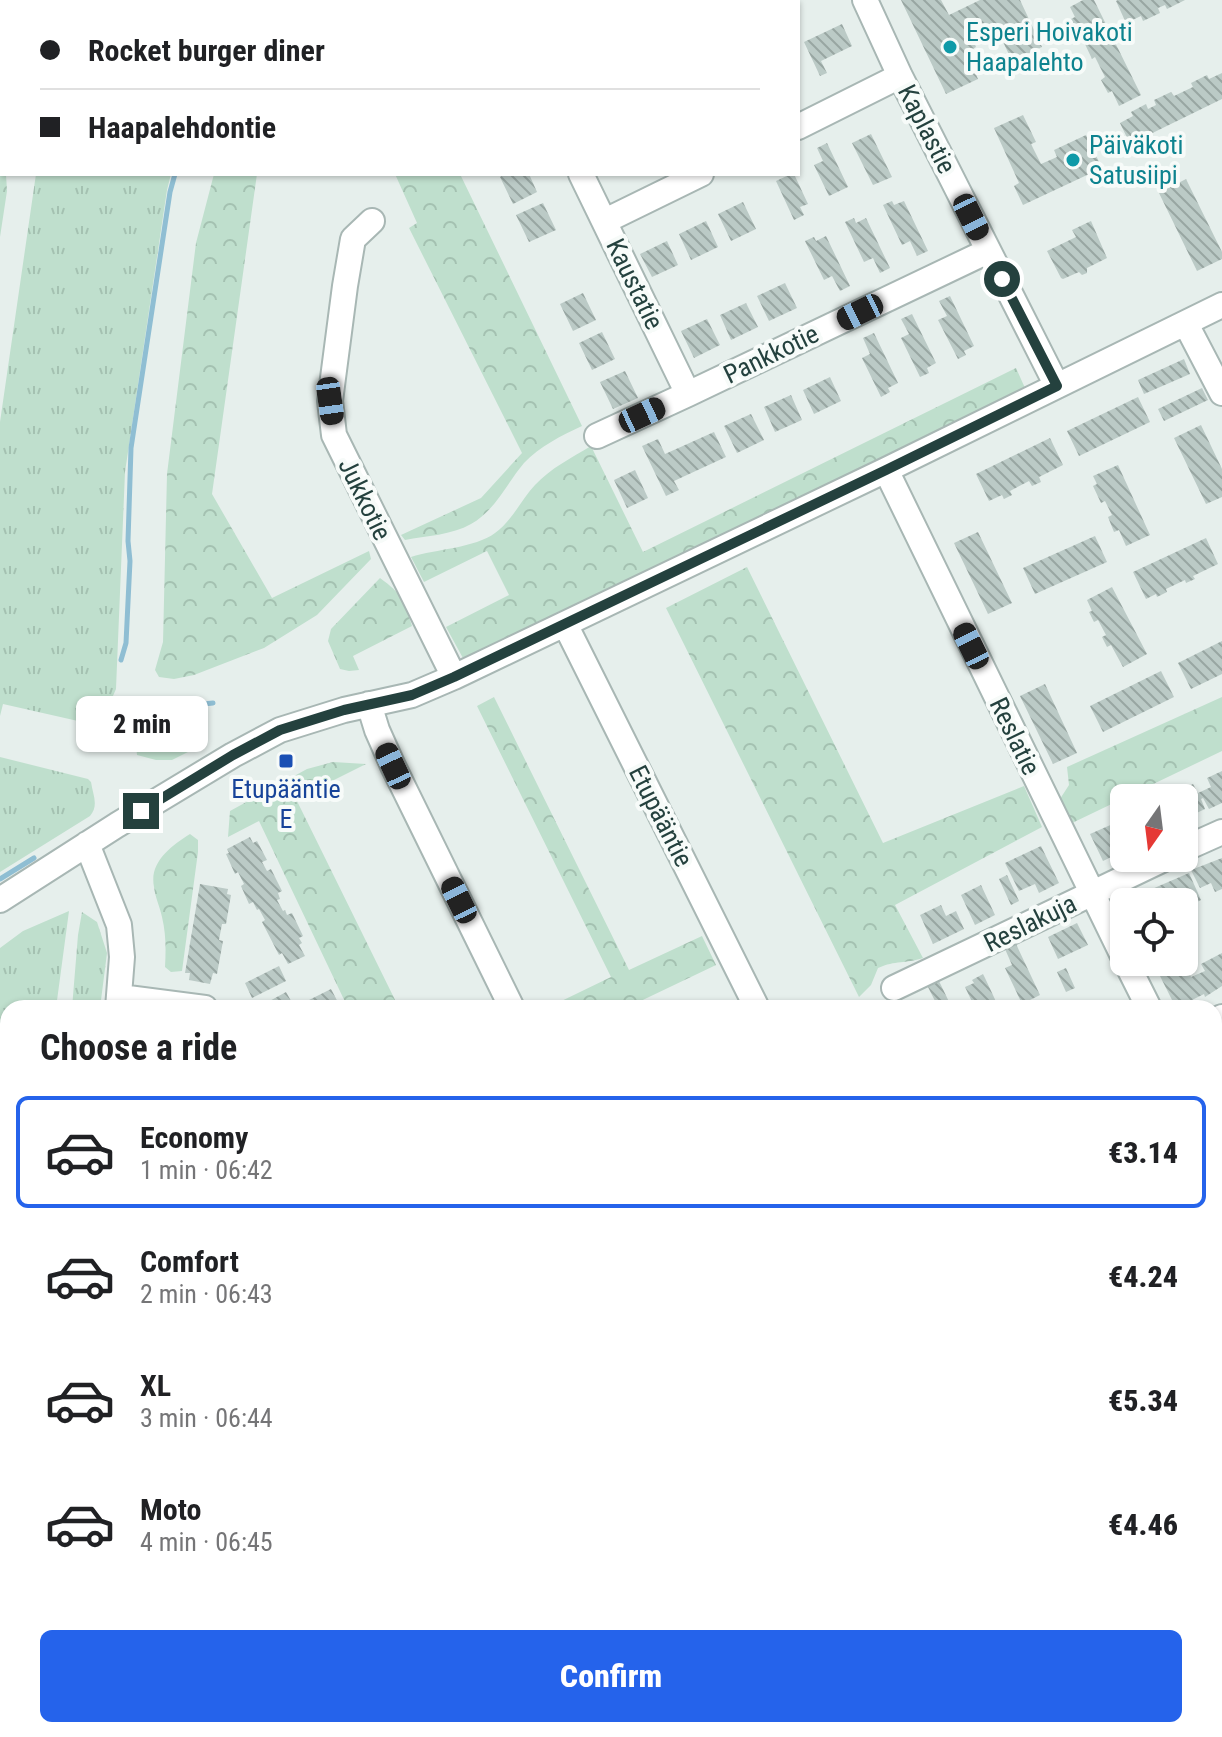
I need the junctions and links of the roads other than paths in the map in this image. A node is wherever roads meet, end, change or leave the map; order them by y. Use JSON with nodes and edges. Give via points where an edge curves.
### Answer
{"nodes":[{"id":1,"x":865,"y":0,"type":"edge"},
{"id":2,"x":900,"y":76,"type":"junction"},
{"id":3,"x":800,"y":126,"type":"edge"},
{"id":4,"x":582,"y":176,"type":"edge"},
{"id":5,"x":697,"y":176,"type":"edge"},
{"id":6,"x":372,"y":221,"type":"dead end"},
{"id":7,"x":605,"y":221,"type":"junction"},
{"id":8,"x":988,"y":251,"type":"junction"},
{"id":9,"x":1222,"y":305,"type":"edge"},
{"id":10,"x":1186,"y":324,"type":"junction"},
{"id":11,"x":1057,"y":386,"type":"junction"},
{"id":12,"x":1222,"y":393,"type":"edge"},
{"id":13,"x":688,"y":394,"type":"junction"},
{"id":14,"x":597,"y":436,"type":"dead end"},
{"id":15,"x":886,"y":470,"type":"junction"},
{"id":16,"x":565,"y":624,"type":"junction"},
{"id":17,"x":454,"y":677,"type":"junction"},
{"id":18,"x":369,"y":704,"type":"junction"},
{"id":19,"x":1222,"y":832,"type":"edge"},
{"id":20,"x":1198,"y":843,"type":"edge"},
{"id":21,"x":87,"y":844,"type":"junction"},
{"id":22,"x":1136,"y":872,"type":"edge"},
{"id":23,"x":1091,"y":893,"type":"junction"},
{"id":24,"x":0,"y":900,"type":"edge"},
{"id":25,"x":1110,"y":930,"type":"edge"},
{"id":26,"x":1133,"y":976,"type":"edge"},
{"id":27,"x":894,"y":988,"type":"dead end"},
{"id":28,"x":119,"y":1000,"type":"edge"},
{"id":29,"x":508,"y":1000,"type":"edge"},
{"id":30,"x":753,"y":1000,"type":"edge"},
{"id":31,"x":1145,"y":1000,"type":"edge"}],
"edges":[{"from":1,"to":2,"type":"street","name":"Kaplastie"},
{"from":2,"to":3,"type":"street"},
{"from":2,"to":8,"type":"street","name":"Kaplastie"},
{"from":4,"to":7,"type":"street","name":"Kaustatie"},
{"from":5,"to":7,"type":"street"},
{"from":6,"to":17,"type":"street","name":"Jukkotie","via":[[353,239],[330,401],[334,435]]},
{"from":7,"to":13,"type":"street","name":"Kaustatie"},
{"from":8,"to":11,"type":"street","name":"Kaplastie"},
{"from":8,"to":13,"type":"street","name":"Pankkotie"},
{"from":9,"to":10,"type":"street"},
{"from":10,"to":11,"type":"street"},
{"from":10,"to":12,"type":"street"},
{"from":11,"to":15,"type":"street"},
{"from":13,"to":14,"type":"street","name":"Pankkotie"},
{"from":15,"to":16,"type":"street"},
{"from":15,"to":23,"type":"street","name":"Reslatie"},
{"from":16,"to":17,"type":"street"},
{"from":16,"to":30,"type":"street","name":"Etupääntie"},
{"from":17,"to":18,"type":"street","via":[[412,695]]},
{"from":18,"to":21,"type":"street","via":[[280,730]]},
{"from":18,"to":29,"type":"street","via":[[393,766]]},
{"from":19,"to":20,"type":"street"},
{"from":21,"to":24,"type":"street"},
{"from":21,"to":28,"type":"street","via":[[119,925]]},
{"from":22,"to":23,"type":"street","name":"Reslakuja"},
{"from":23,"to":25,"type":"street","name":"Reslatie"},
{"from":23,"to":27,"type":"street","name":"Reslakuja"},
{"from":26,"to":31,"type":"street","name":"Reslatie"}]}
